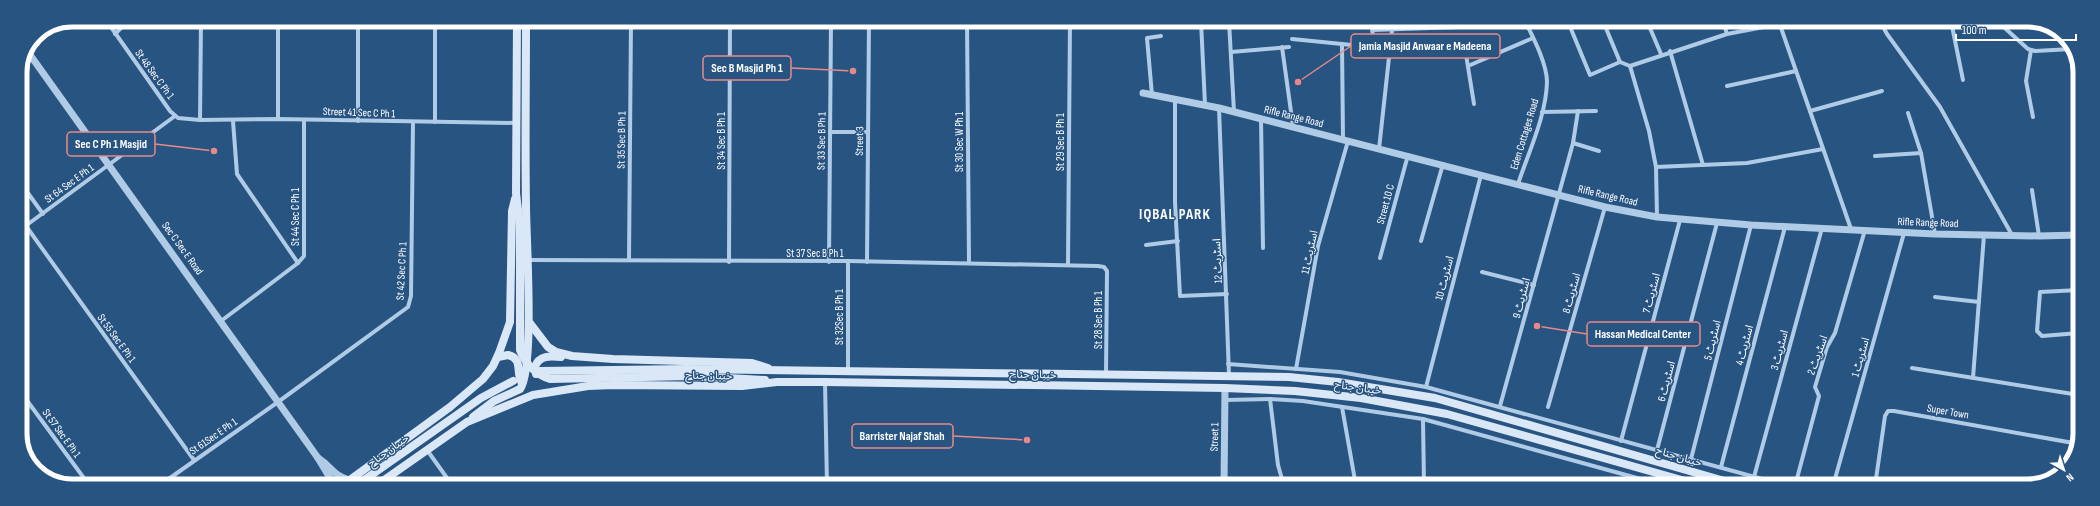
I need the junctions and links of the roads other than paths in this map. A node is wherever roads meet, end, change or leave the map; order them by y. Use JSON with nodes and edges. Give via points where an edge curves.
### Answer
{"nodes":[{"id":1,"x":110,"y":27,"type":"edge"},
{"id":2,"x":120,"y":27,"type":"edge"},
{"id":3,"x":201,"y":27,"type":"edge"},
{"id":4,"x":278,"y":27,"type":"edge"},
{"id":5,"x":358,"y":27,"type":"edge"},
{"id":6,"x":435,"y":27,"type":"edge"},
{"id":7,"x":518,"y":27,"type":"edge"},
{"id":8,"x":526,"y":27,"type":"edge"},
{"id":9,"x":631,"y":27,"type":"edge"},
{"id":10,"x":730,"y":27,"type":"edge"},
{"id":11,"x":831,"y":27,"type":"edge"},
{"id":12,"x":869,"y":27,"type":"edge"},
{"id":13,"x":967,"y":27,"type":"edge"},
{"id":14,"x":1070,"y":27,"type":"edge"},
{"id":15,"x":1202,"y":27,"type":"edge"},
{"id":16,"x":1229,"y":27,"type":"edge"},
{"id":17,"x":1466,"y":27,"type":"edge"},
{"id":18,"x":1528,"y":27,"type":"edge"},
{"id":19,"x":1605,"y":27,"type":"edge"},
{"id":20,"x":1650,"y":27,"type":"edge"},
{"id":21,"x":1725,"y":27,"type":"edge"},
{"id":22,"x":1757,"y":27,"type":"edge"},
{"id":23,"x":1781,"y":27,"type":"edge"},
{"id":24,"x":1884,"y":27,"type":"edge"},
{"id":25,"x":1952,"y":27,"type":"edge"},
{"id":26,"x":2004,"y":27,"type":"edge"},
{"id":27,"x":1571,"y":29,"type":"dead end"},
{"id":28,"x":1372,"y":30,"type":"joint"},
{"id":29,"x":1392,"y":30,"type":"junction"},
{"id":30,"x":115,"y":34,"type":"junction"},
{"id":31,"x":1727,"y":34,"type":"junction"},
{"id":32,"x":1161,"y":36,"type":"dead end"},
{"id":33,"x":1463,"y":36,"type":"dead end"},
{"id":34,"x":1533,"y":38,"type":"junction"},
{"id":35,"x":1292,"y":39,"type":"dead end"},
{"id":36,"x":1342,"y":44,"type":"junction"},
{"id":37,"x":1289,"y":47,"type":"dead end"},
{"id":38,"x":1282,"y":48,"type":"junction"},
{"id":39,"x":2066,"y":49,"type":"edge"},
{"id":40,"x":2032,"y":50,"type":"junction"},
{"id":41,"x":1231,"y":52,"type":"junction"},
{"id":42,"x":1670,"y":52,"type":"junction"},
{"id":43,"x":1661,"y":54,"type":"junction"},
{"id":44,"x":30,"y":55,"type":"edge"},
{"id":45,"x":1620,"y":62,"type":"junction"},
{"id":46,"x":1468,"y":66,"type":"junction"},
{"id":47,"x":1630,"y":66,"type":"junction"},
{"id":48,"x":1796,"y":71,"type":"junction"},
{"id":49,"x":1963,"y":80,"type":"dead end"},
{"id":50,"x":1727,"y":86,"type":"dead end"},
{"id":51,"x":1882,"y":91,"type":"dead end"},
{"id":52,"x":1143,"y":93,"type":"dead end"},
{"id":53,"x":1152,"y":95,"type":"junction"},
{"id":54,"x":1175,"y":99,"type":"junction"},
{"id":55,"x":1474,"y":104,"type":"dead end"},
{"id":56,"x":1204,"y":105,"type":"junction"},
{"id":57,"x":1219,"y":108,"type":"junction"},
{"id":58,"x":1578,"y":111,"type":"junction"},
{"id":59,"x":1596,"y":111,"type":"dead end"},
{"id":60,"x":1810,"y":111,"type":"junction"},
{"id":61,"x":1234,"y":112,"type":"junction"},
{"id":62,"x":1542,"y":112,"type":"junction"},
{"id":63,"x":1908,"y":112,"type":"dead end"},
{"id":64,"x":175,"y":116,"type":"junction"},
{"id":65,"x":2033,"y":117,"type":"dead end"},
{"id":66,"x":278,"y":119,"type":"junction"},
{"id":67,"x":1261,"y":119,"type":"junction"},
{"id":68,"x":200,"y":120,"type":"junction"},
{"id":69,"x":304,"y":120,"type":"junction"},
{"id":70,"x":233,"y":121,"type":"junction"},
{"id":71,"x":358,"y":121,"type":"junction"},
{"id":72,"x":435,"y":122,"type":"junction"},
{"id":73,"x":413,"y":123,"type":"junction"},
{"id":74,"x":516,"y":123,"type":"junction"},
{"id":75,"x":1293,"y":126,"type":"junction"},
{"id":76,"x":830,"y":132,"type":"junction"},
{"id":77,"x":868,"y":132,"type":"junction"},
{"id":78,"x":1346,"y":140,"type":"junction"},
{"id":79,"x":1573,"y":143,"type":"junction"},
{"id":80,"x":1379,"y":149,"type":"junction"},
{"id":81,"x":1824,"y":149,"type":"junction"},
{"id":82,"x":1599,"y":151,"type":"dead end"},
{"id":83,"x":1921,"y":153,"type":"junction"},
{"id":84,"x":1408,"y":155,"type":"junction"},
{"id":85,"x":1875,"y":156,"type":"dead end"},
{"id":86,"x":1443,"y":164,"type":"junction"},
{"id":87,"x":110,"y":165,"type":"junction"},
{"id":88,"x":1703,"y":165,"type":"junction"},
{"id":89,"x":1656,"y":167,"type":"junction"},
{"id":90,"x":1481,"y":174,"type":"junction"},
{"id":91,"x":1518,"y":184,"type":"junction"},
{"id":92,"x":2032,"y":190,"type":"dead end"},
{"id":93,"x":27,"y":192,"type":"edge"},
{"id":94,"x":516,"y":193,"type":"junction"},
{"id":95,"x":1558,"y":194,"type":"junction"},
{"id":96,"x":1604,"y":207,"type":"junction"},
{"id":97,"x":43,"y":214,"type":"junction"},
{"id":98,"x":1657,"y":217,"type":"junction"},
{"id":99,"x":1680,"y":220,"type":"junction"},
{"id":100,"x":1717,"y":223,"type":"junction"},
{"id":101,"x":27,"y":225,"type":"edge"},
{"id":102,"x":1750,"y":225,"type":"junction"},
{"id":103,"x":27,"y":227,"type":"edge"},
{"id":104,"x":1785,"y":227,"type":"junction"},
{"id":105,"x":1822,"y":228,"type":"junction"},
{"id":106,"x":1851,"y":229,"type":"junction"},
{"id":107,"x":1865,"y":230,"type":"junction"},
{"id":108,"x":1904,"y":233,"type":"junction"},
{"id":109,"x":1935,"y":234,"type":"junction"},
{"id":110,"x":1984,"y":235,"type":"junction"},
{"id":111,"x":2073,"y":235,"type":"edge"},
{"id":112,"x":2012,"y":236,"type":"junction"},
{"id":113,"x":2039,"y":236,"type":"junction"},
{"id":114,"x":1178,"y":241,"type":"junction"},
{"id":115,"x":1421,"y":241,"type":"dead end"},
{"id":116,"x":1146,"y":245,"type":"dead end"},
{"id":117,"x":1263,"y":248,"type":"dead end"},
{"id":118,"x":1380,"y":258,"type":"dead end"},
{"id":119,"x":526,"y":260,"type":"junction"},
{"id":120,"x":629,"y":260,"type":"junction"},
{"id":121,"x":848,"y":261,"type":"junction"},
{"id":122,"x":729,"y":262,"type":"junction"},
{"id":123,"x":829,"y":262,"type":"junction"},
{"id":124,"x":867,"y":262,"type":"junction"},
{"id":125,"x":298,"y":263,"type":"junction"},
{"id":126,"x":969,"y":263,"type":"junction"},
{"id":127,"x":1068,"y":264,"type":"junction"},
{"id":128,"x":1104,"y":267,"type":"joint"},
{"id":129,"x":1482,"y":272,"type":"dead end"},
{"id":130,"x":1534,"y":285,"type":"junction"},
{"id":131,"x":2073,"y":290,"type":"edge"},
{"id":132,"x":1227,"y":294,"type":"junction"},
{"id":133,"x":1935,"y":297,"type":"dead end"},
{"id":134,"x":1979,"y":302,"type":"junction"},
{"id":135,"x":221,"y":321,"type":"junction"},
{"id":136,"x":528,"y":321,"type":"junction"},
{"id":137,"x":2073,"y":333,"type":"edge"},
{"id":138,"x":572,"y":356,"type":"junction"},
{"id":139,"x":498,"y":357,"type":"junction"},
{"id":140,"x":1228,"y":364,"type":"junction"},
{"id":141,"x":1912,"y":368,"type":"dead end"},
{"id":142,"x":1296,"y":369,"type":"junction"},
{"id":143,"x":540,"y":371,"type":"dead end"},
{"id":144,"x":779,"y":371,"type":"junction"},
{"id":145,"x":848,"y":372,"type":"junction"},
{"id":146,"x":1106,"y":374,"type":"junction"},
{"id":147,"x":1229,"y":375,"type":"junction"},
{"id":148,"x":1973,"y":378,"type":"junction"},
{"id":149,"x":512,"y":382,"type":"dead end"},
{"id":150,"x":777,"y":382,"type":"junction"},
{"id":151,"x":825,"y":382,"type":"junction"},
{"id":152,"x":523,"y":383,"type":"junction"},
{"id":153,"x":588,"y":386,"type":"junction"},
{"id":154,"x":1426,"y":387,"type":"junction"},
{"id":155,"x":1226,"y":388,"type":"junction"},
{"id":156,"x":2073,"y":395,"type":"edge"},
{"id":157,"x":1270,"y":399,"type":"junction"},
{"id":158,"x":1226,"y":400,"type":"junction"},
{"id":159,"x":27,"y":401,"type":"edge"},
{"id":160,"x":278,"y":402,"type":"junction"},
{"id":161,"x":1500,"y":406,"type":"junction"},
{"id":162,"x":1342,"y":407,"type":"junction"},
{"id":163,"x":1548,"y":407,"type":"dead end"},
{"id":164,"x":1423,"y":419,"type":"junction"},
{"id":165,"x":467,"y":422,"type":"junction"},
{"id":166,"x":1621,"y":441,"type":"junction"},
{"id":167,"x":2072,"y":443,"type":"edge"},
{"id":168,"x":427,"y":450,"type":"junction"},
{"id":169,"x":1658,"y":450,"type":"junction"},
{"id":170,"x":318,"y":458,"type":"junction"},
{"id":171,"x":1691,"y":459,"type":"junction"},
{"id":172,"x":194,"y":460,"type":"junction"},
{"id":173,"x":1720,"y":467,"type":"junction"},
{"id":174,"x":1754,"y":477,"type":"junction"},
{"id":175,"x":85,"y":479,"type":"edge"},
{"id":176,"x":168,"y":479,"type":"edge"},
{"id":177,"x":330,"y":479,"type":"edge"},
{"id":178,"x":340,"y":479,"type":"edge"},
{"id":179,"x":351,"y":479,"type":"edge"},
{"id":180,"x":365,"y":479,"type":"edge"},
{"id":181,"x":385,"y":479,"type":"edge"},
{"id":182,"x":448,"y":479,"type":"edge"},
{"id":183,"x":827,"y":479,"type":"edge"},
{"id":184,"x":1224,"y":479,"type":"edge"},
{"id":185,"x":1282,"y":479,"type":"edge"},
{"id":186,"x":1355,"y":479,"type":"edge"},
{"id":187,"x":1424,"y":479,"type":"edge"},
{"id":188,"x":1641,"y":479,"type":"edge"},
{"id":189,"x":1679,"y":479,"type":"edge"},
{"id":190,"x":1718,"y":479,"type":"edge"},
{"id":191,"x":1762,"y":479,"type":"edge"},
{"id":192,"x":1796,"y":479,"type":"edge"},
{"id":193,"x":1835,"y":479,"type":"edge"},
{"id":194,"x":1876,"y":479,"type":"edge"}],
"edges":[{"from":1,"to":30,"type":"street","name":"St 48 Sec C Ph 1"},
{"from":2,"to":30,"type":"street"},
{"from":3,"to":68,"type":"street"},
{"from":4,"to":66,"type":"street"},
{"from":5,"to":71,"type":"street"},
{"from":6,"to":72,"type":"street"},
{"from":7,"to":74,"type":"main road"},
{"from":8,"to":119,"type":"main road"},
{"from":9,"to":120,"type":"street","name":"St 35 Sec B Ph 1"},
{"from":10,"to":122,"type":"street","name":"St 34 Sec B Ph 1"},
{"from":11,"to":76,"type":"street","name":"St 33 Sec B Ph 1"},
{"from":12,"to":77,"type":"street","name":"Street 3"},
{"from":13,"to":126,"type":"street","name":"St 30 Sec W Ph 1"},
{"from":14,"to":127,"type":"street","name":"St 29 Sec B Ph 1"},
{"from":15,"to":56,"type":"street"},
{"from":16,"to":41,"type":"street"},
{"from":17,"to":29,"type":"street"},
{"from":18,"to":34,"type":"street","name":"Eden Cottages Road"},
{"from":19,"to":45,"type":"street"},
{"from":20,"to":43,"type":"street"},
{"from":21,"to":31,"type":"street"},
{"from":22,"to":31,"type":"street"},
{"from":23,"to":48,"type":"street"},
{"from":24,"to":112,"type":"street","via":[[1940,107]]},
{"from":25,"to":49,"type":"street"},
{"from":26,"to":40,"type":"street"},
{"from":27,"to":45,"type":"street","via":[[1590,75]]},
{"from":28,"to":29,"type":"street"},
{"from":28,"to":36,"type":"street","via":[[1372,47]]},
{"from":29,"to":80,"type":"street"},
{"from":30,"to":64,"type":"street","name":"St 48 Sec C Ph 1"},
{"from":31,"to":42,"type":"street"},
{"from":32,"to":53,"type":"street","via":[[1147,38]]},
{"from":33,"to":46,"type":"street"},
{"from":34,"to":46,"type":"street"},
{"from":34,"to":62,"type":"street","name":"Eden Cottages Road","via":[[1547,81]]},
{"from":35,"to":36,"type":"street"},
{"from":36,"to":78,"type":"street","name":"اسٹریٹ 11"},
{"from":37,"to":38,"type":"street"},
{"from":38,"to":41,"type":"street"},
{"from":38,"to":75,"type":"street"},
{"from":39,"to":40,"type":"street"},
{"from":40,"to":65,"type":"street","via":[[2026,81]]},
{"from":41,"to":61,"type":"street"},
{"from":42,"to":43,"type":"street"},
{"from":42,"to":88,"type":"street"},
{"from":43,"to":47,"type":"street"},
{"from":44,"to":87,"type":"street","name":"Sec C Sec E Road"},
{"from":45,"to":47,"type":"street"},
{"from":46,"to":55,"type":"street"},
{"from":47,"to":89,"type":"street"},
{"from":48,"to":50,"type":"street"},
{"from":48,"to":60,"type":"street"},
{"from":51,"to":60,"type":"street"},
{"from":52,"to":53,"type":"street","name":"Rifle Range Road"},
{"from":53,"to":54,"type":"street","name":"Rifle Range Road"},
{"from":54,"to":56,"type":"street","name":"Rifle Range Road"},
{"from":54,"to":114,"type":"street","via":[[1175,202]]},
{"from":56,"to":57,"type":"street","name":"Rifle Range Road"},
{"from":57,"to":61,"type":"street","name":"Rifle Range Road"},
{"from":57,"to":132,"type":"street","name":"اسٹریٹ 12"},
{"from":58,"to":59,"type":"street"},
{"from":58,"to":62,"type":"street"},
{"from":58,"to":79,"type":"street","name":"اسٹریٹ 9"},
{"from":60,"to":81,"type":"street"},
{"from":61,"to":67,"type":"street","name":"Rifle Range Road"},
{"from":62,"to":91,"type":"street","name":"Eden Cottages Road"},
{"from":63,"to":83,"type":"street"},
{"from":64,"to":68,"type":"street"},
{"from":64,"to":87,"type":"street","name":"St 64 Sec E Ph 1"},
{"from":66,"to":69,"type":"street","name":"Street 41 Sec C Ph 1"},
{"from":66,"to":70,"type":"street","name":"Street 41 Sec C Ph 1"},
{"from":67,"to":75,"type":"street","name":"Rifle Range Road"},
{"from":67,"to":117,"type":"street"},
{"from":68,"to":70,"type":"street","name":"Street 41 Sec C Ph 1"},
{"from":69,"to":71,"type":"street","name":"Street 41 Sec C Ph 1"},
{"from":69,"to":125,"type":"street","name":"St 44 Sec C Ph 1","via":[[304,256]]},
{"from":70,"to":125,"type":"street","via":[[236,174]]},
{"from":71,"to":73,"type":"street","name":"Street 41 Sec C Ph 1"},
{"from":72,"to":73,"type":"street","name":"Street 41 Sec C Ph 1"},
{"from":72,"to":74,"type":"street","name":"Street 41 Sec C Ph 1"},
{"from":73,"to":160,"type":"street","name":"St 42 Sec C Ph 1","via":[[411,296],[408,307]]},
{"from":74,"to":94,"type":"main road"},
{"from":75,"to":78,"type":"street","name":"Rifle Range Road"},
{"from":76,"to":77,"type":"street"},
{"from":76,"to":123,"type":"street","name":"St 33 Sec B Ph 1"},
{"from":77,"to":124,"type":"street","name":"Street 3"},
{"from":78,"to":80,"type":"street","name":"Rifle Range Road"},
{"from":78,"to":142,"type":"street","name":"اسٹریٹ 11","via":[[1318,246]]},
{"from":79,"to":82,"type":"street"},
{"from":79,"to":95,"type":"street","name":"اسٹریٹ 9"},
{"from":80,"to":84,"type":"street","name":"Rifle Range Road"},
{"from":81,"to":88,"type":"street","via":[[1747,163]]},
{"from":81,"to":106,"type":"street"},
{"from":83,"to":85,"type":"street"},
{"from":83,"to":109,"type":"street"},
{"from":84,"to":86,"type":"street","name":"Rifle Range Road"},
{"from":84,"to":118,"type":"street","name":"Street 10 C"},
{"from":86,"to":90,"type":"street","name":"Rifle Range Road"},
{"from":86,"to":115,"type":"street"},
{"from":87,"to":97,"type":"street","name":"St 64 Sec E Ph 1"},
{"from":87,"to":135,"type":"street","name":"Sec C Sec E Road"},
{"from":88,"to":89,"type":"street"},
{"from":89,"to":98,"type":"street"},
{"from":90,"to":91,"type":"street","name":"Rifle Range Road"},
{"from":90,"to":154,"type":"street","name":"اسٹریٹ 10"},
{"from":91,"to":95,"type":"street","name":"Rifle Range Road"},
{"from":92,"to":113,"type":"street"},
{"from":93,"to":97,"type":"street"},
{"from":94,"to":139,"type":"main road","via":[[512,210],[510,322]]},
{"from":94,"to":150,"type":"main road","via":[[520,226],[520,350],[524,359],[538,374],[550,379],[691,376]]},
{"from":95,"to":96,"type":"street","name":"Rifle Range Road"},
{"from":95,"to":130,"type":"street","name":"اسٹریٹ 9"},
{"from":96,"to":98,"type":"street","name":"Rifle Range Road"},
{"from":96,"to":163,"type":"street","name":"اسٹریٹ 8"},
{"from":97,"to":101,"type":"street","name":"St 64 Sec E Ph 1"},
{"from":98,"to":99,"type":"street","name":"Rifle Range Road"},
{"from":99,"to":100,"type":"street","name":"Rifle Range Road"},
{"from":99,"to":166,"type":"street","name":"اسٹریٹ 7"},
{"from":100,"to":102,"type":"street","name":"Rifle Range Road"},
{"from":100,"to":169,"type":"street","name":"اسٹریٹ 6"},
{"from":102,"to":104,"type":"street","name":"Rifle Range Road"},
{"from":102,"to":171,"type":"street","name":"اسٹریٹ 5"},
{"from":103,"to":172,"type":"street","name":"St 55 Sec E Ph 1"},
{"from":104,"to":105,"type":"street","name":"Rifle Range Road"},
{"from":104,"to":173,"type":"street","name":"اسٹریٹ 4"},
{"from":105,"to":106,"type":"street","name":"Rifle Range Road"},
{"from":105,"to":174,"type":"street","name":"اسٹریٹ 3"},
{"from":106,"to":107,"type":"street","name":"Rifle Range Road"},
{"from":107,"to":108,"type":"street","name":"Rifle Range Road"},
{"from":107,"to":192,"type":"street","name":"اسٹریٹ 2","via":[[1835,333],[1827,347],[1815,387],[1819,396]]},
{"from":108,"to":109,"type":"street","name":"Rifle Range Road"},
{"from":108,"to":193,"type":"street","name":"اسٹریٹ 1"},
{"from":109,"to":110,"type":"street","name":"Rifle Range Road"},
{"from":110,"to":112,"type":"street","name":"Rifle Range Road"},
{"from":110,"to":134,"type":"street"},
{"from":111,"to":113,"type":"street","name":"Rifle Range Road"},
{"from":112,"to":113,"type":"street","name":"Rifle Range Road"},
{"from":114,"to":116,"type":"street"},
{"from":114,"to":132,"type":"street","via":[[1180,296]]},
{"from":119,"to":120,"type":"street","name":"St 37 Sec B Ph 1"},
{"from":119,"to":136,"type":"main road"},
{"from":120,"to":122,"type":"street","name":"St 37 Sec B Ph 1"},
{"from":121,"to":123,"type":"street","name":"St 37 Sec B Ph 1"},
{"from":121,"to":124,"type":"street","name":"St 37 Sec B Ph 1"},
{"from":121,"to":145,"type":"street","name":"St 32Sec B Ph 1"},
{"from":122,"to":123,"type":"street","name":"St 37 Sec B Ph 1"},
{"from":124,"to":126,"type":"street","name":"St 37 Sec B Ph 1"},
{"from":125,"to":135,"type":"street"},
{"from":126,"to":127,"type":"street","name":"St 37 Sec B Ph 1"},
{"from":127,"to":128,"type":"street","name":"St 37 Sec B Ph 1"},
{"from":128,"to":146,"type":"street","name":"St 28 Sec B Ph 1","via":[[1107,271]]},
{"from":129,"to":130,"type":"street"},
{"from":130,"to":161,"type":"street","name":"اسٹریٹ 9"},
{"from":131,"to":137,"type":"street","via":[[2040,292],[2038,334],[2042,336]]},
{"from":132,"to":140,"type":"street","name":"اسٹریٹ 12"},
{"from":133,"to":134,"type":"street"},
{"from":134,"to":148,"type":"street"},
{"from":135,"to":160,"type":"street","name":"Sec C Sec E Road"},
{"from":136,"to":138,"type":"main road","via":[[548,347]]},
{"from":136,"to":152,"type":"main road","via":[[526,373]]},
{"from":138,"to":144,"type":"main road","via":[[752,363]]},
{"from":138,"to":153,"type":"main road","via":[[548,356],[541,359],[536,363],[535,372],[540,378],[550,382]]},
{"from":139,"to":152,"type":"main road","via":[[508,355],[516,359]]},
{"from":139,"to":179,"type":"main road","via":[[483,379],[470,391]]},
{"from":140,"to":142,"type":"street"},
{"from":140,"to":147,"type":"street","name":"اسٹریٹ 12"},
{"from":141,"to":148,"type":"street"},
{"from":142,"to":154,"type":"street","via":[[1340,372]]},
{"from":143,"to":144,"type":"main road","name":"خیبان جناح"},
{"from":144,"to":145,"type":"main road","name":"خیبان جناح"},
{"from":145,"to":146,"type":"main road","name":"خیبان جناح"},
{"from":146,"to":147,"type":"main road","name":"خیبان جناح"},
{"from":147,"to":190,"type":"main road","name":"خیبان جناح","via":[[1338,382],[1435,398]]},
{"from":148,"to":156,"type":"street"},
{"from":149,"to":180,"type":"main road","name":"خیبان جناح","via":[[470,404]]},
{"from":150,"to":151,"type":"main road","name":"خیبان جناح"},
{"from":150,"to":153,"type":"main road","name":"خیبان جناح","via":[[742,386]]},
{"from":151,"to":155,"type":"main road","name":"خیبان جناح"},
{"from":151,"to":183,"type":"street"},
{"from":152,"to":165,"type":"main road","via":[[520,389],[494,401]]},
{"from":153,"to":165,"type":"main road","name":"خیبان جناح","via":[[533,395]]},
{"from":154,"to":161,"type":"street"},
{"from":155,"to":158,"type":"street","name":"Street 1"},
{"from":155,"to":189,"type":"main road","name":"خیبان جناح","via":[[1354,397],[1447,414]]},
{"from":157,"to":158,"type":"street"},
{"from":157,"to":162,"type":"street"},
{"from":157,"to":185,"type":"street"},
{"from":158,"to":184,"type":"street","name":"Street 1"},
{"from":159,"to":175,"type":"street","name":"St 57 Sec E Ph 1"},
{"from":160,"to":170,"type":"street","name":"Sec C Sec E Road"},
{"from":160,"to":172,"type":"street","name":"St 61Sec E Ph 1"},
{"from":161,"to":166,"type":"street"},
{"from":162,"to":164,"type":"street"},
{"from":162,"to":186,"type":"street"},
{"from":164,"to":187,"type":"street"},
{"from":164,"to":188,"type":"street"},
{"from":165,"to":168,"type":"main road","name":"خیبان جناح"},
{"from":166,"to":169,"type":"street"},
{"from":167,"to":194,"type":"street","name":"Super Town","via":[[1888,411],[1885,416]]},
{"from":168,"to":181,"type":"main road","name":"خیبان جناح"},
{"from":168,"to":182,"type":"street"},
{"from":169,"to":171,"type":"street"},
{"from":170,"to":177,"type":"street","name":"Sec C Sec E Road"},
{"from":170,"to":178,"type":"street","name":"Sec C Sec E Road"},
{"from":171,"to":173,"type":"street"},
{"from":172,"to":176,"type":"street","name":"St 61Sec E Ph 1"},
{"from":173,"to":174,"type":"street"},
{"from":174,"to":191,"type":"street"}]}
